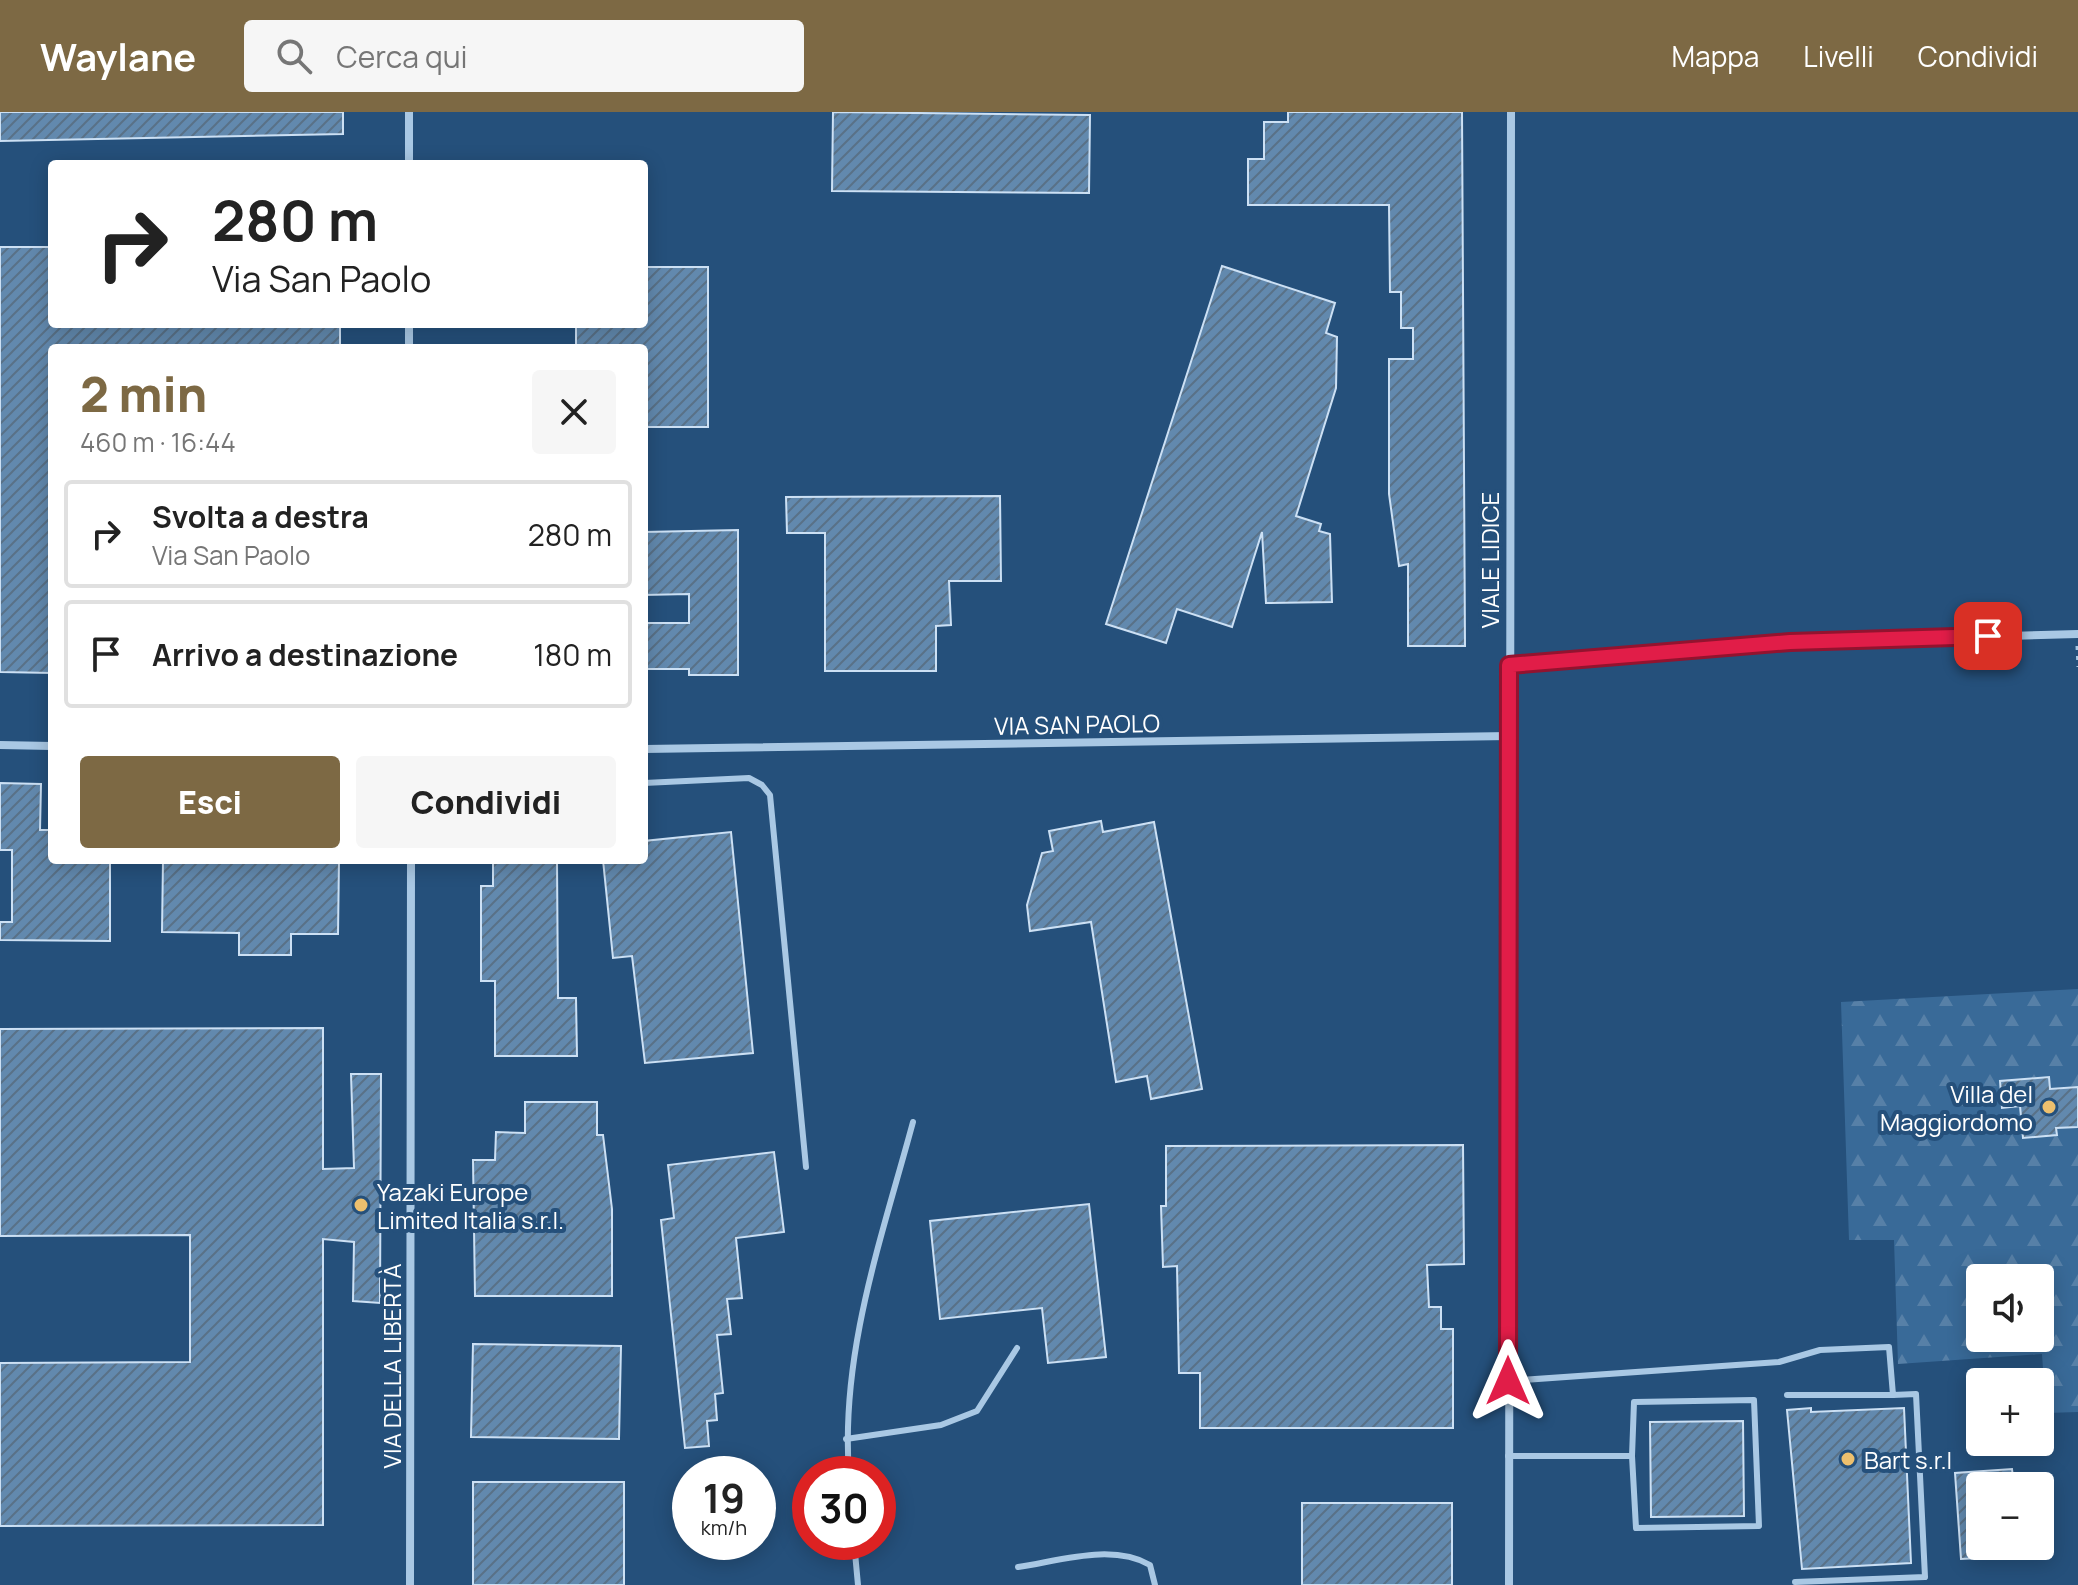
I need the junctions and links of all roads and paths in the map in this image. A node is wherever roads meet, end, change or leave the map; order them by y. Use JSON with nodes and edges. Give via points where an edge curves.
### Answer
{"nodes":[{"id":1,"x":409,"y":112,"type":"edge"},
{"id":2,"x":1511,"y":112,"type":"edge"},
{"id":3,"x":409,"y":160,"type":"edge"},
{"id":4,"x":2077,"y":634,"type":"edge"},
{"id":5,"x":1509,"y":665,"type":"junction"},
{"id":6,"x":2078,"y":667,"type":"edge"},
{"id":7,"x":1510,"y":736,"type":"junction"},
{"id":8,"x":0,"y":745,"type":"edge"},
{"id":9,"x":48,"y":746,"type":"edge"},
{"id":10,"x":648,"y":749,"type":"edge"},
{"id":11,"x":648,"y":783,"type":"edge"},
{"id":12,"x":411,"y":864,"type":"edge"},
{"id":13,"x":913,"y":1122,"type":"dead end"},
{"id":14,"x":806,"y":1167,"type":"dead end"},
{"id":15,"x":1017,"y":1348,"type":"dead end"},
{"id":16,"x":1508,"y":1381,"type":"junction"},
{"id":17,"x":1787,"y":1395,"type":"dead end"},
{"id":18,"x":1893,"y":1395,"type":"junction"},
{"id":19,"x":846,"y":1439,"type":"junction"},
{"id":20,"x":847,"y":1456,"type":"edge"},
{"id":21,"x":1508,"y":1456,"type":"junction"},
{"id":22,"x":1632,"y":1456,"type":"junction"},
{"id":23,"x":856,"y":1560,"type":"edge"},
{"id":24,"x":1018,"y":1567,"type":"dead end"},
{"id":25,"x":1795,"y":1582,"type":"dead end"},
{"id":26,"x":410,"y":1585,"type":"edge"},
{"id":27,"x":858,"y":1585,"type":"edge"},
{"id":28,"x":1155,"y":1585,"type":"edge"},
{"id":29,"x":1509,"y":1585,"type":"edge"}],
"edges":[{"from":1,"to":3,"type":"street"},
{"from":2,"to":5,"type":"street","name":"VIALE LIDICE"},
{"from":4,"to":5,"type":"street","via":[[1790,642]]},
{"from":4,"to":6,"type":"path"},
{"from":5,"to":7,"type":"street","name":"VIALE LIDICE"},
{"from":7,"to":10,"type":"street","name":"VIA SAN PAOLO"},
{"from":7,"to":16,"type":"street","name":"VIALE LIDICE"},
{"from":8,"to":9,"type":"street"},
{"from":11,"to":14,"type":"lane","via":[[749,778],[770,795]]},
{"from":12,"to":26,"type":"street","name":"VIA DELLA LIBERTÀ"},
{"from":13,"to":19,"type":"lane","via":[[855,1340]]},
{"from":15,"to":19,"type":"lane","via":[[977,1411],[941,1425]]},
{"from":16,"to":18,"type":"lane","via":[[1779,1362],[1820,1350],[1889,1347]]},
{"from":16,"to":21,"type":"street","name":"VIALE LIDICE"},
{"from":17,"to":18,"type":"lane"},
{"from":18,"to":25,"type":"lane","via":[[1916,1394],[1925,1577]]},
{"from":19,"to":20,"type":"lane"},
{"from":21,"to":22,"type":"lane"},
{"from":21,"to":29,"type":"street","name":"VIALE LIDICE"},
{"from":22,"to":22,"type":"lane","via":[[1634,1402],[1754,1400],[1759,1526],[1636,1528]]},
{"from":23,"to":27,"type":"lane"},
{"from":24,"to":28,"type":"lane","via":[[1127,1555],[1150,1565]]}]}
